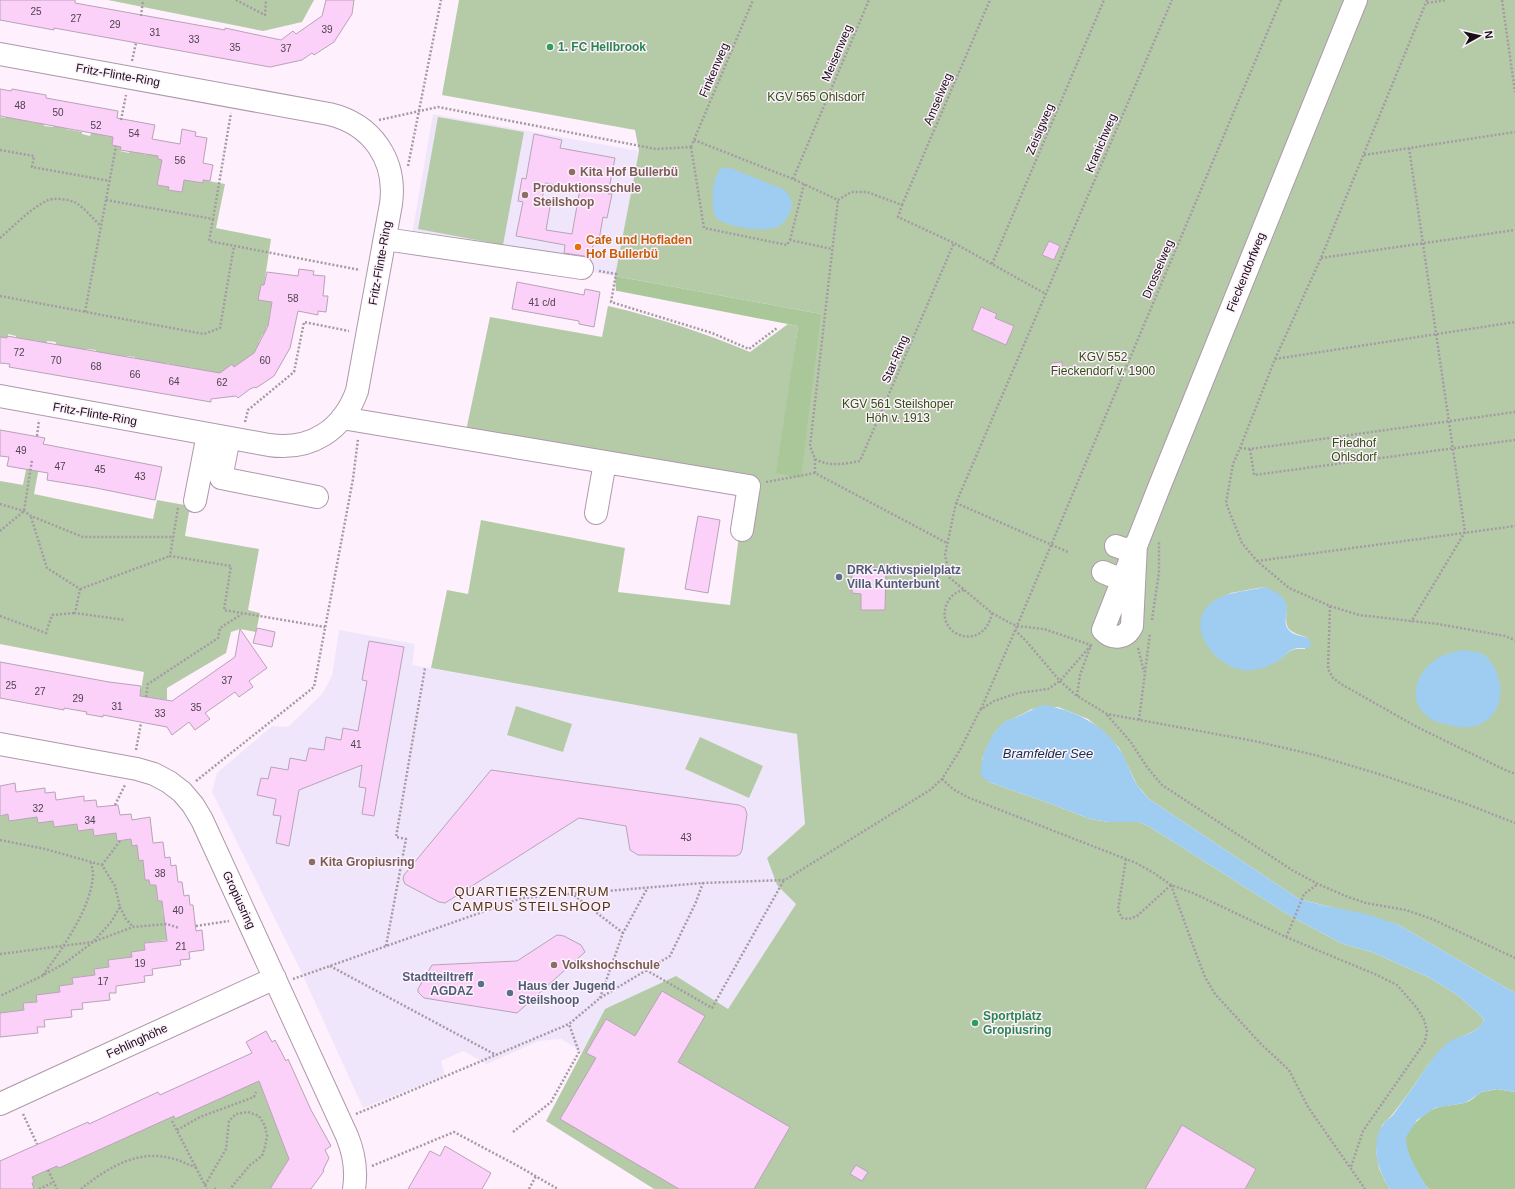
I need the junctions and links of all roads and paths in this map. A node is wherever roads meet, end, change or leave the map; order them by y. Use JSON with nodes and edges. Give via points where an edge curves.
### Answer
{"nodes":[{"id":1,"x":143,"y":0,"type":"edge"},
{"id":2,"x":236,"y":0,"type":"edge"},
{"id":3,"x":266,"y":0,"type":"edge"},
{"id":4,"x":753,"y":0,"type":"edge"},
{"id":5,"x":869,"y":0,"type":"edge"},
{"id":6,"x":990,"y":0,"type":"edge"},
{"id":7,"x":1104,"y":0,"type":"edge"},
{"id":8,"x":1172,"y":0,"type":"edge"},
{"id":9,"x":1281,"y":0,"type":"edge"},
{"id":10,"x":1356,"y":0,"type":"edge"},
{"id":11,"x":1446,"y":0,"type":"edge"},
{"id":12,"x":1502,"y":0,"type":"edge"},
{"id":13,"x":1427,"y":1,"type":"edge"},
{"id":14,"x":140,"y":16,"type":"dead end"},
{"id":15,"x":0,"y":54,"type":"edge"},
{"id":16,"x":1514,"y":72,"type":"edge"},
{"id":17,"x":1515,"y":92,"type":"edge"},
{"id":18,"x":234,"y":97,"type":"junction"},
{"id":19,"x":357,"y":125,"type":"junction"},
{"id":20,"x":1515,"y":132,"type":"edge"},
{"id":21,"x":694,"y":140,"type":"junction"},
{"id":22,"x":116,"y":146,"type":"dead end"},
{"id":23,"x":691,"y":147,"type":"junction"},
{"id":24,"x":1409,"y":148,"type":"junction"},
{"id":25,"x":0,"y":150,"type":"edge"},
{"id":26,"x":1363,"y":155,"type":"junction"},
{"id":27,"x":793,"y":179,"type":"junction"},
{"id":28,"x":110,"y":181,"type":"junction"},
{"id":29,"x":804,"y":184,"type":"junction"},
{"id":30,"x":106,"y":200,"type":"junction"},
{"id":31,"x":838,"y":200,"type":"junction"},
{"id":32,"x":902,"y":205,"type":"junction"},
{"id":33,"x":213,"y":219,"type":"junction"},
{"id":34,"x":101,"y":226,"type":"junction"},
{"id":35,"x":1515,"y":230,"type":"edge"},
{"id":36,"x":0,"y":238,"type":"edge"},
{"id":37,"x":385,"y":239,"type":"junction"},
{"id":38,"x":790,"y":240,"type":"junction"},
{"id":39,"x":954,"y":243,"type":"junction"},
{"id":40,"x":1424,"y":243,"type":"junction"},
{"id":41,"x":234,"y":246,"type":"junction"},
{"id":42,"x":832,"y":249,"type":"junction"},
{"id":43,"x":1321,"y":258,"type":"junction"},
{"id":44,"x":992,"y":264,"type":"junction"},
{"id":45,"x":582,"y":268,"type":"joint"},
{"id":46,"x":378,"y":273,"type":"junction"},
{"id":47,"x":1046,"y":294,"type":"junction"},
{"id":48,"x":0,"y":296,"type":"edge"},
{"id":49,"x":85,"y":312,"type":"junction"},
{"id":50,"x":1515,"y":322,"type":"edge"},
{"id":51,"x":777,"y":328,"type":"dead end"},
{"id":52,"x":1436,"y":334,"type":"junction"},
{"id":53,"x":368,"y":335,"type":"junction"},
{"id":54,"x":1275,"y":359,"type":"junction"},
{"id":55,"x":0,"y":396,"type":"edge"},
{"id":56,"x":1515,"y":412,"type":"edge"},
{"id":57,"x":342,"y":418,"type":"junction"},
{"id":58,"x":1449,"y":422,"type":"junction"},
{"id":59,"x":208,"y":434,"type":"junction"},
{"id":60,"x":236,"y":439,"type":"junction"},
{"id":61,"x":1515,"y":440,"type":"edge"},
{"id":62,"x":1240,"y":448,"type":"junction"},
{"id":63,"x":1453,"y":448,"type":"junction"},
{"id":64,"x":1250,"y":450,"type":"junction"},
{"id":65,"x":815,"y":459,"type":"junction"},
{"id":66,"x":32,"y":460,"type":"dead end"},
{"id":67,"x":605,"y":462,"type":"junction"},
{"id":68,"x":815,"y":473,"type":"junction"},
{"id":69,"x":749,"y":486,"type":"junction"},
{"id":70,"x":317,"y":497,"type":"dead end"},
{"id":71,"x":956,"y":503,"type":"junction"},
{"id":72,"x":0,"y":504,"type":"edge"},
{"id":73,"x":186,"y":504,"type":"joint"},
{"id":74,"x":24,"y":511,"type":"junction"},
{"id":75,"x":596,"y":513,"type":"dead end"},
{"id":76,"x":31,"y":516,"type":"junction"},
{"id":77,"x":1515,"y":526,"type":"edge"},
{"id":78,"x":742,"y":530,"type":"dead end"},
{"id":79,"x":0,"y":531,"type":"edge"},
{"id":80,"x":1465,"y":532,"type":"junction"},
{"id":81,"x":173,"y":537,"type":"junction"},
{"id":82,"x":947,"y":543,"type":"junction"},
{"id":83,"x":1052,"y":545,"type":"junction"},
{"id":84,"x":1128,"y":547,"type":"junction"},
{"id":85,"x":1068,"y":552,"type":"dead end"},
{"id":86,"x":170,"y":556,"type":"junction"},
{"id":87,"x":1257,"y":561,"type":"junction"},
{"id":88,"x":80,"y":588,"type":"junction"},
{"id":89,"x":964,"y":590,"type":"junction"},
{"id":90,"x":1330,"y":606,"type":"junction"},
{"id":91,"x":75,"y":613,"type":"junction"},
{"id":92,"x":992,"y":613,"type":"junction"},
{"id":93,"x":242,"y":614,"type":"junction"},
{"id":94,"x":0,"y":616,"type":"edge"},
{"id":95,"x":125,"y":620,"type":"dead end"},
{"id":96,"x":1411,"y":622,"type":"junction"},
{"id":97,"x":1017,"y":626,"type":"junction"},
{"id":98,"x":1132,"y":626,"type":"junction"},
{"id":99,"x":325,"y":627,"type":"dead end"},
{"id":100,"x":1015,"y":630,"type":"junction"},
{"id":101,"x":1097,"y":638,"type":"junction"},
{"id":102,"x":1515,"y":640,"type":"edge"},
{"id":103,"x":425,"y":668,"type":"dead end"},
{"id":104,"x":1144,"y":674,"type":"dead end"},
{"id":105,"x":1060,"y":681,"type":"junction"},
{"id":106,"x":1077,"y":696,"type":"junction"},
{"id":107,"x":146,"y":697,"type":"dead end"},
{"id":108,"x":980,"y":710,"type":"junction"},
{"id":109,"x":1107,"y":714,"type":"junction"},
{"id":110,"x":141,"y":723,"type":"dead end"},
{"id":111,"x":0,"y":744,"type":"edge"},
{"id":112,"x":132,"y":769,"type":"junction"},
{"id":113,"x":1515,"y":774,"type":"edge"},
{"id":114,"x":942,"y":779,"type":"junction"},
{"id":115,"x":1515,"y":823,"type":"edge"},
{"id":116,"x":0,"y":840,"type":"edge"},
{"id":117,"x":120,"y":841,"type":"dead end"},
{"id":118,"x":1126,"y":859,"type":"junction"},
{"id":119,"x":91,"y":863,"type":"junction"},
{"id":120,"x":102,"y":865,"type":"junction"},
{"id":121,"x":785,"y":880,"type":"junction"},
{"id":122,"x":702,"y":883,"type":"junction"},
{"id":123,"x":1318,"y":884,"type":"junction"},
{"id":124,"x":1171,"y":885,"type":"junction"},
{"id":125,"x":648,"y":887,"type":"junction"},
{"id":126,"x":571,"y":893,"type":"junction"},
{"id":127,"x":120,"y":906,"type":"junction"},
{"id":128,"x":247,"y":918,"type":"junction"},
{"id":129,"x":196,"y":926,"type":"dead end"},
{"id":130,"x":133,"y":927,"type":"junction"},
{"id":131,"x":179,"y":928,"type":"dead end"},
{"id":132,"x":623,"y":933,"type":"junction"},
{"id":133,"x":1286,"y":937,"type":"junction"},
{"id":134,"x":93,"y":942,"type":"junction"},
{"id":135,"x":64,"y":946,"type":"junction"},
{"id":136,"x":386,"y":946,"type":"junction"},
{"id":137,"x":0,"y":954,"type":"edge"},
{"id":138,"x":1515,"y":958,"type":"edge"},
{"id":139,"x":329,"y":966,"type":"junction"},
{"id":140,"x":646,"y":970,"type":"junction"},
{"id":141,"x":42,"y":976,"type":"junction"},
{"id":142,"x":276,"y":981,"type":"junction"},
{"id":143,"x":0,"y":996,"type":"edge"},
{"id":144,"x":600,"y":998,"type":"junction"},
{"id":145,"x":569,"y":1024,"type":"junction"},
{"id":146,"x":496,"y":1055,"type":"junction"},
{"id":147,"x":256,"y":1092,"type":"dead end"},
{"id":148,"x":8,"y":1101,"type":"edge"},
{"id":149,"x":172,"y":1120,"type":"dead end"},
{"id":150,"x":341,"y":1122,"type":"junction"},
{"id":151,"x":177,"y":1130,"type":"junction"},
{"id":152,"x":513,"y":1132,"type":"dead end"},
{"id":153,"x":37,"y":1144,"type":"dead end"},
{"id":154,"x":1351,"y":1167,"type":"junction"},
{"id":155,"x":197,"y":1168,"type":"junction"},
{"id":156,"x":48,"y":1170,"type":"dead end"},
{"id":157,"x":536,"y":1176,"type":"junction"},
{"id":158,"x":354,"y":1181,"type":"edge"},
{"id":159,"x":54,"y":1182,"type":"junction"},
{"id":160,"x":205,"y":1185,"type":"junction"},
{"id":161,"x":39,"y":1189,"type":"edge"},
{"id":162,"x":57,"y":1189,"type":"edge"},
{"id":163,"x":81,"y":1189,"type":"edge"},
{"id":164,"x":207,"y":1189,"type":"edge"},
{"id":165,"x":214,"y":1189,"type":"edge"},
{"id":166,"x":218,"y":1189,"type":"edge"},
{"id":167,"x":230,"y":1189,"type":"edge"},
{"id":168,"x":529,"y":1189,"type":"edge"},
{"id":169,"x":558,"y":1189,"type":"edge"},
{"id":170,"x":1365,"y":1189,"type":"edge"}],
"edges":[{"from":1,"to":14,"type":"path"},
{"from":2,"to":3,"type":"path","via":[[265,15]]},
{"from":4,"to":21,"type":"path","name":"Finkenweg"},
{"from":5,"to":27,"type":"path","name":"Meisenweg"},
{"from":6,"to":32,"type":"path","name":"Amselweg"},
{"from":7,"to":44,"type":"path","name":"Zeisigweg"},
{"from":8,"to":47,"type":"path","name":"Kranichweg"},
{"from":9,"to":83,"type":"path","name":"Drosselweg"},
{"from":10,"to":84,"type":"street","name":"Fieckendorfweg"},
{"from":11,"to":13,"type":"path"},
{"from":12,"to":16,"type":"path"},
{"from":13,"to":26,"type":"path"},
{"from":15,"to":18,"type":"street","name":"Fritz-Flinte-Ring"},
{"from":16,"to":17,"type":"path"},
{"from":18,"to":19,"type":"street","name":"Fritz-Flinte-Ring","via":[[336,116]]},
{"from":18,"to":33,"type":"path"},
{"from":19,"to":23,"type":"path","via":[[438,107],[656,149]]},
{"from":19,"to":37,"type":"street","name":"Fritz-Flinte-Ring","via":[[369,134],[378,146],[386,159],[390,174],[392,196]]},
{"from":20,"to":24,"type":"path"},
{"from":21,"to":23,"type":"path","name":"Finkenweg"},
{"from":21,"to":27,"type":"path"},
{"from":22,"to":28,"type":"path"},
{"from":23,"to":38,"type":"path","via":[[704,228],[787,245]]},
{"from":24,"to":26,"type":"path"},
{"from":24,"to":40,"type":"path"},
{"from":25,"to":28,"type":"path","via":[[34,156],[32,167]]},
{"from":26,"to":43,"type":"path"},
{"from":27,"to":29,"type":"path"},
{"from":28,"to":30,"type":"path"},
{"from":29,"to":31,"type":"path"},
{"from":29,"to":38,"type":"path"},
{"from":30,"to":33,"type":"path"},
{"from":30,"to":34,"type":"path"},
{"from":31,"to":32,"type":"path","via":[[852,192],[867,192]]},
{"from":31,"to":42,"type":"path"},
{"from":32,"to":39,"type":"path","via":[[898,217]]},
{"from":33,"to":41,"type":"path","via":[[209,241]]},
{"from":34,"to":36,"type":"path","via":[[77,204],[69,200],[56,199],[34,209]]},
{"from":34,"to":49,"type":"path"},
{"from":35,"to":40,"type":"path"},
{"from":37,"to":45,"type":"street"},
{"from":37,"to":46,"type":"street","name":"Fritz-Flinte-Ring"},
{"from":38,"to":42,"type":"path"},
{"from":39,"to":44,"type":"path"},
{"from":39,"to":65,"type":"path","name":"Star-Ring","via":[[860,462],[838,465]]},
{"from":40,"to":43,"type":"path"},
{"from":40,"to":52,"type":"path"},
{"from":41,"to":46,"type":"path"},
{"from":41,"to":49,"type":"path","via":[[220,328],[204,334]]},
{"from":42,"to":65,"type":"path","via":[[810,446]]},
{"from":43,"to":54,"type":"path"},
{"from":44,"to":47,"type":"path"},
{"from":45,"to":51,"type":"path","via":[[616,274],[612,302],[712,333],[749,349]]},
{"from":46,"to":53,"type":"street","name":"Fritz-Flinte-Ring"},
{"from":47,"to":71,"type":"path","name":"Kranichweg"},
{"from":48,"to":49,"type":"path"},
{"from":50,"to":52,"type":"path"},
{"from":52,"to":54,"type":"path"},
{"from":52,"to":58,"type":"path"},
{"from":53,"to":57,"type":"street","name":"Fritz-Flinte-Ring","via":[[357,391],[351,406]]},
{"from":53,"to":60,"type":"path","via":[[304,322],[294,372],[248,410]]},
{"from":54,"to":62,"type":"path"},
{"from":55,"to":59,"type":"street","name":"Fritz-Flinte-Ring"},
{"from":56,"to":58,"type":"path"},
{"from":57,"to":60,"type":"street","name":"Fritz-Flinte-Ring","via":[[323,435],[301,444],[277,446]]},
{"from":57,"to":67,"type":"street"},
{"from":58,"to":63,"type":"path"},
{"from":58,"to":64,"type":"path"},
{"from":59,"to":60,"type":"street","name":"Fritz-Flinte-Ring"},
{"from":59,"to":73,"type":"street"},
{"from":60,"to":70,"type":"street","via":[[221,478]]},
{"from":61,"to":63,"type":"path"},
{"from":62,"to":64,"type":"path"},
{"from":62,"to":87,"type":"path","via":[[1232,464],[1226,504],[1242,543]]},
{"from":63,"to":64,"type":"path","via":[[1254,475]]},
{"from":63,"to":80,"type":"path"},
{"from":65,"to":68,"type":"path"},
{"from":66,"to":74,"type":"path"},
{"from":67,"to":69,"type":"street"},
{"from":67,"to":75,"type":"street"},
{"from":68,"to":69,"type":"path"},
{"from":68,"to":82,"type":"path"},
{"from":69,"to":78,"type":"street"},
{"from":71,"to":82,"type":"path","name":"Kranichweg"},
{"from":71,"to":83,"type":"path"},
{"from":72,"to":74,"type":"path"},
{"from":73,"to":81,"type":"path"},
{"from":74,"to":76,"type":"path"},
{"from":74,"to":79,"type":"path"},
{"from":76,"to":81,"type":"path","via":[[83,537]]},
{"from":76,"to":88,"type":"path","via":[[46,568]]},
{"from":77,"to":80,"type":"path"},
{"from":80,"to":87,"type":"path"},
{"from":80,"to":96,"type":"path"},
{"from":81,"to":86,"type":"path"},
{"from":82,"to":89,"type":"path","name":"Kranichweg","via":[[945,555],[950,578]]},
{"from":83,"to":85,"type":"path"},
{"from":83,"to":97,"type":"path","name":"Drosselweg"},
{"from":84,"to":98,"type":"street","name":"Fieckendorfweg"},
{"from":84,"to":101,"type":"street","name":"Fieckendorfweg","via":[[1112,576]]},
{"from":86,"to":88,"type":"path"},
{"from":86,"to":93,"type":"path","via":[[231,566],[224,610]]},
{"from":87,"to":90,"type":"path","via":[[1289,588]]},
{"from":88,"to":91,"type":"path"},
{"from":89,"to":92,"type":"path"},
{"from":89,"to":92,"type":"path","via":[[950,598],[945,610],[946,622],[954,632],[961,636],[976,635],[987,628]]},
{"from":90,"to":96,"type":"path","via":[[1359,615]]},
{"from":90,"to":113,"type":"path","via":[[1328,669],[1333,678],[1417,727]]},
{"from":91,"to":94,"type":"path","via":[[52,615],[46,633]]},
{"from":91,"to":95,"type":"path"},
{"from":92,"to":97,"type":"path"},
{"from":93,"to":99,"type":"path"},
{"from":93,"to":107,"type":"path","via":[[220,628],[218,638],[148,684]]},
{"from":96,"to":102,"type":"path","via":[[1438,624]]},
{"from":97,"to":100,"type":"path","name":"Drosselweg"},
{"from":97,"to":101,"type":"path"},
{"from":98,"to":101,"type":"street","via":[[1128,633],[1120,637]]},
{"from":98,"to":104,"type":"path"},
{"from":100,"to":105,"type":"path"},
{"from":100,"to":108,"type":"path","name":"Drosselweg"},
{"from":101,"to":105,"type":"path"},
{"from":101,"to":106,"type":"path","via":[[1080,676]]},
{"from":103,"to":136,"type":"path","via":[[396,837],[406,839]]},
{"from":105,"to":106,"type":"path"},
{"from":105,"to":108,"type":"path","via":[[1048,689],[1018,693],[994,701]]},
{"from":106,"to":109,"type":"path"},
{"from":108,"to":114,"type":"path","name":"Drosselweg"},
{"from":109,"to":115,"type":"path","via":[[1315,755],[1380,774]]},
{"from":109,"to":123,"type":"path","via":[[1162,786]]},
{"from":110,"to":112,"type":"path"},
{"from":111,"to":112,"type":"street","name":"Gropiusring"},
{"from":112,"to":128,"type":"street","name":"Gropiusring","via":[[154,774],[169,782],[194,805]]},
{"from":114,"to":118,"type":"path","via":[[967,797]]},
{"from":114,"to":121,"type":"path","via":[[912,801]]},
{"from":116,"to":119,"type":"path","via":[[45,849]]},
{"from":117,"to":120,"type":"path"},
{"from":118,"to":124,"type":"path"},
{"from":118,"to":124,"type":"path","via":[[1118,910],[1122,918],[1137,916]]},
{"from":119,"to":120,"type":"path"},
{"from":119,"to":135,"type":"path","via":[[93,874],[88,900]]},
{"from":120,"to":127,"type":"path","via":[[115,886]]},
{"from":121,"to":122,"type":"path"},
{"from":121,"to":140,"type":"path","via":[[712,1008]]},
{"from":122,"to":125,"type":"path"},
{"from":122,"to":140,"type":"path","via":[[696,902],[670,956]]},
{"from":123,"to":133,"type":"path","via":[[1304,894]]},
{"from":123,"to":138,"type":"path","via":[[1366,903],[1406,910],[1432,919]]},
{"from":124,"to":133,"type":"path"},
{"from":124,"to":154,"type":"path","via":[[1197,956],[1215,994],[1289,1070],[1308,1106]]},
{"from":125,"to":126,"type":"path"},
{"from":125,"to":132,"type":"path"},
{"from":126,"to":132,"type":"path"},
{"from":126,"to":136,"type":"path","via":[[522,898]]},
{"from":127,"to":130,"type":"path"},
{"from":127,"to":134,"type":"path","via":[[111,922]]},
{"from":128,"to":129,"type":"path"},
{"from":128,"to":142,"type":"street","name":"Gropiusring"},
{"from":130,"to":131,"type":"path","via":[[167,924]]},
{"from":130,"to":134,"type":"path"},
{"from":132,"to":144,"type":"path"},
{"from":133,"to":154,"type":"path","via":[[1397,985],[1424,1020],[1427,1031],[1425,1042],[1363,1131]]},
{"from":134,"to":135,"type":"path"},
{"from":134,"to":141,"type":"path"},
{"from":135,"to":137,"type":"path"},
{"from":135,"to":141,"type":"path"},
{"from":136,"to":139,"type":"path"},
{"from":139,"to":142,"type":"path"},
{"from":139,"to":146,"type":"path"},
{"from":140,"to":144,"type":"path"},
{"from":141,"to":143,"type":"path"},
{"from":142,"to":148,"type":"street","name":"Fehlinghöhe"},
{"from":142,"to":150,"type":"street","name":"Gropiusring"},
{"from":144,"to":145,"type":"path"},
{"from":145,"to":146,"type":"path"},
{"from":145,"to":152,"type":"path","via":[[579,1052],[551,1102]]},
{"from":146,"to":150,"type":"path"},
{"from":147,"to":151,"type":"path","via":[[254,1097],[200,1117]]},
{"from":148,"to":153,"type":"path"},
{"from":149,"to":151,"type":"path"},
{"from":150,"to":158,"type":"street","name":"Gropiusring","via":[[353,1152]]},
{"from":151,"to":155,"type":"path"},
{"from":154,"to":170,"type":"path"},
{"from":155,"to":160,"type":"path"},
{"from":155,"to":163,"type":"path","via":[[174,1159],[151,1156],[128,1160],[100,1174]]},
{"from":156,"to":159,"type":"path"},
{"from":157,"to":158,"type":"path","via":[[454,1132]]},
{"from":157,"to":168,"type":"path"},
{"from":157,"to":169,"type":"path"},
{"from":159,"to":161,"type":"path"},
{"from":159,"to":162,"type":"path"},
{"from":160,"to":164,"type":"path"},
{"from":160,"to":167,"type":"path","via":[[226,1149],[229,1121],[236,1114],[248,1112],[259,1116],[265,1126],[266,1147],[262,1156],[250,1165]]},
{"from":165,"to":166,"type":"path"}]}
